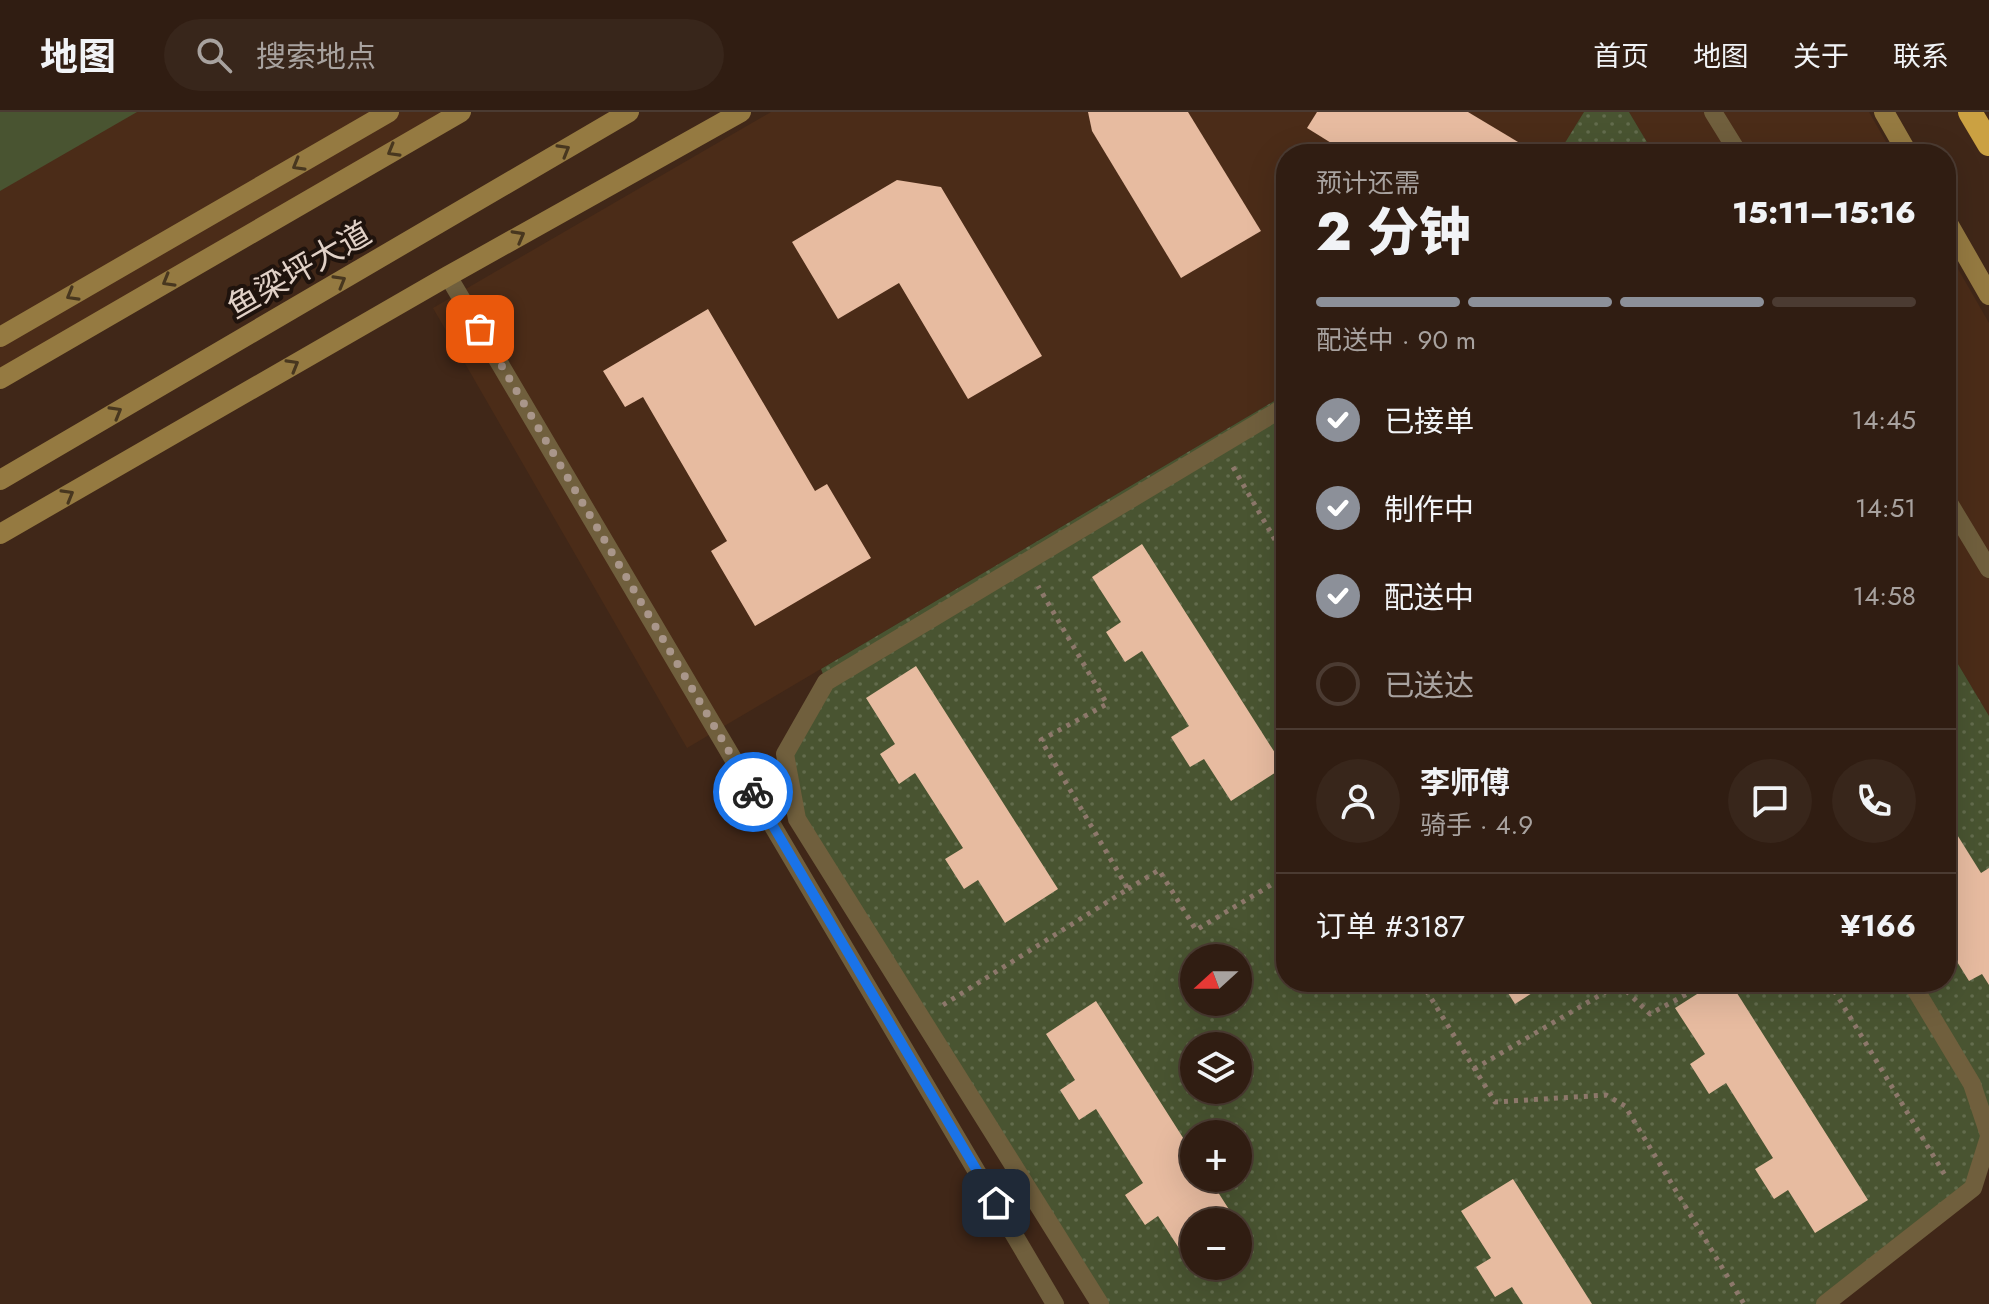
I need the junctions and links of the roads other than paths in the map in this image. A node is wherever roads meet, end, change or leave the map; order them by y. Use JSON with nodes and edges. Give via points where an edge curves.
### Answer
{"nodes":[{"id":1,"x":389,"y":112,"type":"edge"},
{"id":2,"x":461,"y":112,"type":"edge"},
{"id":3,"x":629,"y":112,"type":"edge"},
{"id":4,"x":741,"y":112,"type":"edge"},
{"id":5,"x":1713,"y":112,"type":"edge"},
{"id":6,"x":1884,"y":112,"type":"edge"},
{"id":7,"x":1970,"y":112,"type":"edge"},
{"id":8,"x":1733,"y":144,"type":"edge"},
{"id":9,"x":1902,"y":144,"type":"edge"},
{"id":10,"x":1989,"y":144,"type":"edge"},
{"id":11,"x":1956,"y":237,"type":"edge"},
{"id":12,"x":448,"y":276,"type":"junction"},
{"id":13,"x":1989,"y":295,"type":"edge"},
{"id":14,"x":0,"y":337,"type":"edge"},
{"id":15,"x":0,"y":379,"type":"edge"},
{"id":16,"x":1276,"y":412,"type":"edge"},
{"id":17,"x":0,"y":480,"type":"edge"},
{"id":18,"x":1956,"y":515,"type":"edge"},
{"id":19,"x":0,"y":534,"type":"edge"},
{"id":20,"x":1989,"y":569,"type":"edge"},
{"id":21,"x":1917,"y":992,"type":"edge"},
{"id":22,"x":949,"y":1061,"type":"junction"},
{"id":23,"x":921,"y":1077,"type":"junction"},
{"id":24,"x":1989,"y":1136,"type":"edge"},
{"id":25,"x":1055,"y":1304,"type":"edge"},
{"id":26,"x":1100,"y":1304,"type":"edge"},
{"id":27,"x":1825,"y":1304,"type":"edge"}],
"edges":[{"from":1,"to":14,"type":"main road","one_way":true},
{"from":2,"to":15,"type":"main road","name":"鱼梁坪大道","one_way":true},
{"from":17,"to":3,"type":"main road","name":"鱼梁坪大道","one_way":true},
{"from":12,"to":4,"type":"main road","one_way":true},
{"from":5,"to":8,"type":"lane"},
{"from":6,"to":9,"type":"main road"},
{"from":7,"to":10,"type":"highway"},
{"from":11,"to":13,"type":"main road"},
{"from":19,"to":12,"type":"main road","one_way":true},
{"from":12,"to":23,"type":"lane"},
{"from":16,"to":22,"type":"lane","via":[[826,682],[785,754],[797,819]]},
{"from":18,"to":20,"type":"lane"},
{"from":21,"to":24,"type":"lane","via":[[1972,1084]]},
{"from":22,"to":23,"type":"lane"},
{"from":22,"to":26,"type":"lane"},
{"from":23,"to":25,"type":"lane"},
{"from":24,"to":27,"type":"lane","via":[[1973,1188]]}]}
